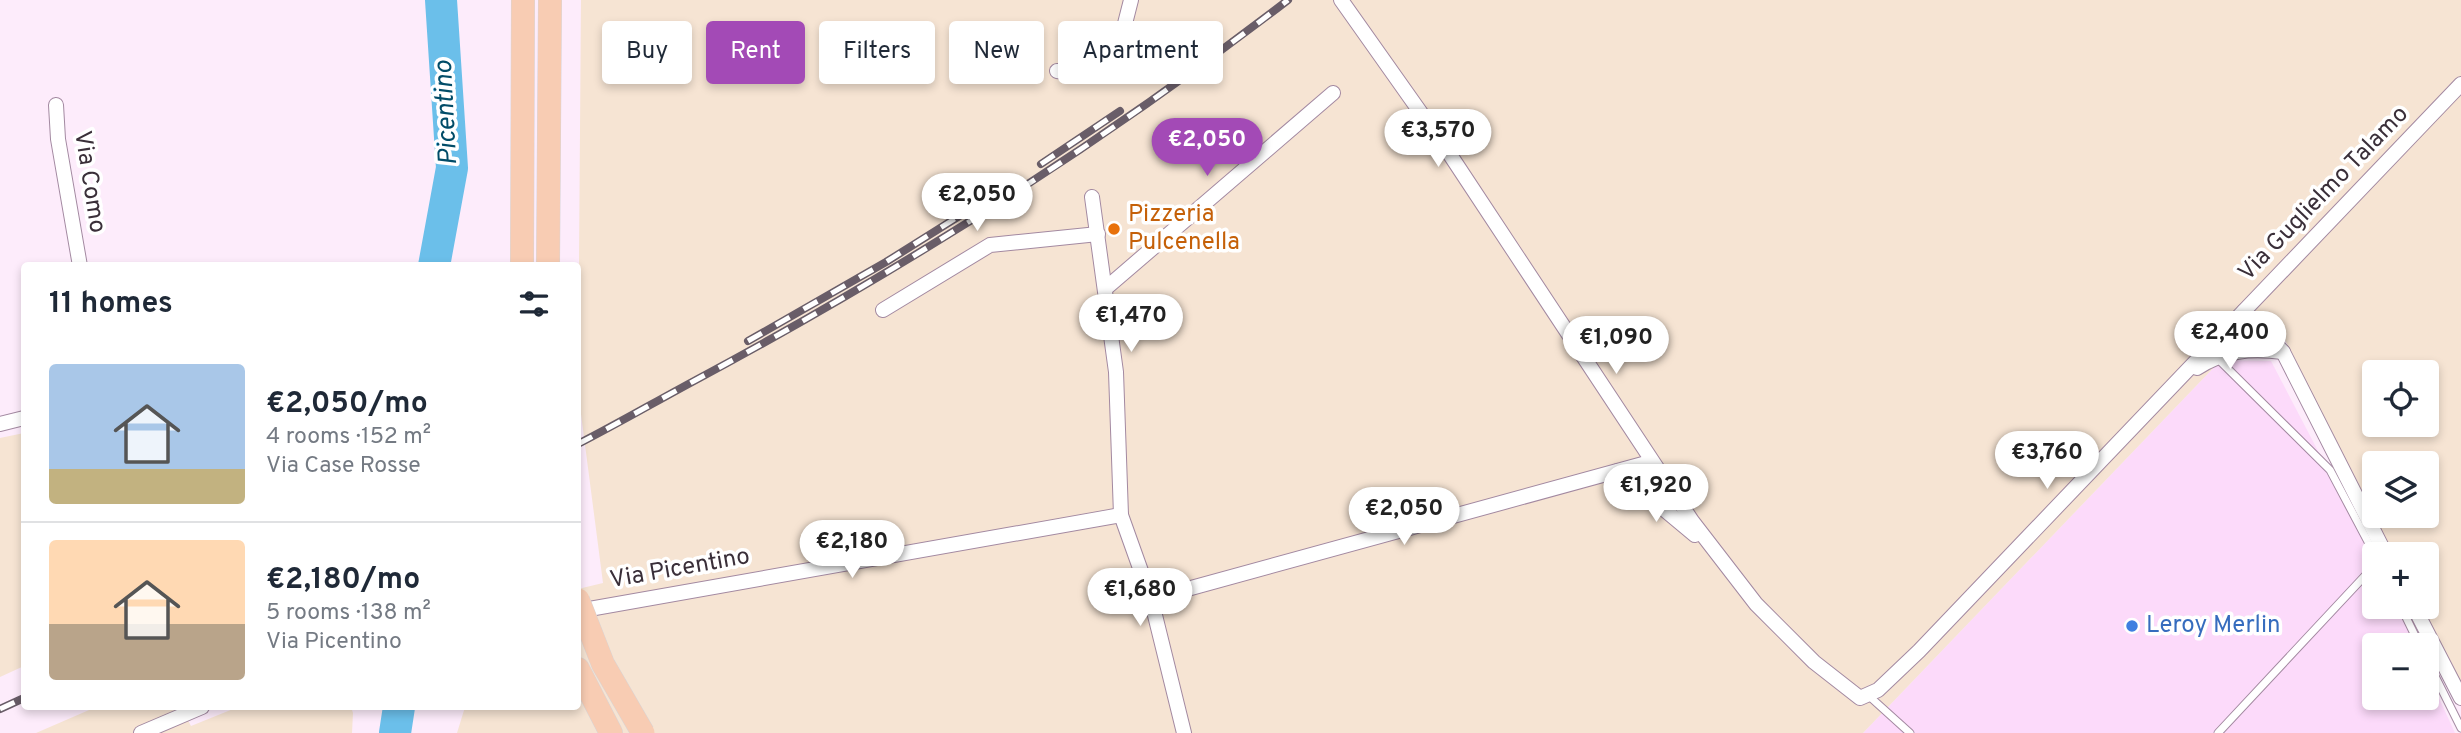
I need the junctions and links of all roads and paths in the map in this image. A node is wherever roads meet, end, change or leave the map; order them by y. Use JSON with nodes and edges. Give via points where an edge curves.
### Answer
{"nodes":[{"id":1,"x":523,"y":0,"type":"edge"},
{"id":2,"x":550,"y":0,"type":"edge"},
{"id":3,"x":1131,"y":0,"type":"edge"},
{"id":4,"x":1341,"y":0,"type":"edge"},
{"id":5,"x":1057,"y":71,"type":"dead end"},
{"id":6,"x":2461,"y":84,"type":"edge"},
{"id":7,"x":1332,"y":93,"type":"dead end"},
{"id":8,"x":56,"y":105,"type":"dead end"},
{"id":9,"x":1092,"y":197,"type":"dead end"},
{"id":10,"x":1098,"y":234,"type":"junction"},
{"id":11,"x":79,"y":262,"type":"edge"},
{"id":12,"x":522,"y":262,"type":"edge"},
{"id":13,"x":548,"y":262,"type":"edge"},
{"id":14,"x":1105,"y":289,"type":"junction"},
{"id":15,"x":883,"y":310,"type":"dead end"},
{"id":16,"x":2244,"y":311,"type":"junction"},
{"id":17,"x":2212,"y":352,"type":"junction"},
{"id":18,"x":2283,"y":352,"type":"junction"},
{"id":19,"x":21,"y":419,"type":"edge"},
{"id":20,"x":0,"y":424,"type":"edge"},
{"id":21,"x":1650,"y":462,"type":"junction"},
{"id":22,"x":1618,"y":471,"type":"junction"},
{"id":23,"x":1121,"y":515,"type":"junction"},
{"id":24,"x":2368,"y":542,"type":"edge"},
{"id":25,"x":2379,"y":542,"type":"edge"},
{"id":26,"x":1715,"y":551,"type":"junction"},
{"id":27,"x":2362,"y":579,"type":"edge"},
{"id":28,"x":1151,"y":599,"type":"junction"},
{"id":29,"x":581,"y":608,"type":"edge"},
{"id":30,"x":581,"y":610,"type":"edge"},
{"id":31,"x":2420,"y":619,"type":"edge"},
{"id":32,"x":581,"y":675,"type":"edge"},
{"id":33,"x":2439,"y":684,"type":"edge"},
{"id":34,"x":1870,"y":696,"type":"junction"},
{"id":35,"x":2461,"y":698,"type":"edge"},
{"id":36,"x":195,"y":710,"type":"edge"},
{"id":37,"x":2461,"y":728,"type":"edge"},
{"id":38,"x":141,"y":733,"type":"edge"},
{"id":39,"x":611,"y":733,"type":"edge"},
{"id":40,"x":643,"y":733,"type":"edge"},
{"id":41,"x":1184,"y":733,"type":"edge"},
{"id":42,"x":1910,"y":733,"type":"edge"},
{"id":43,"x":2218,"y":733,"type":"edge"}],
"edges":[{"from":1,"to":12,"type":"highway"},
{"from":2,"to":13,"type":"highway"},
{"from":3,"to":5,"type":"street","via":[[1108,73],[1092,76]]},
{"from":4,"to":21,"type":"street","via":[[1437,136]]},
{"from":6,"to":16,"type":"street","name":"Via Guglielmo Talamo"},
{"from":7,"to":14,"type":"street"},
{"from":8,"to":11,"type":"street","name":"Via Como"},
{"from":9,"to":10,"type":"street"},
{"from":10,"to":14,"type":"street"},
{"from":10,"to":15,"type":"street","via":[[990,245]]},
{"from":14,"to":23,"type":"street","via":[[1116,372]]},
{"from":16,"to":17,"type":"street","name":"Via Guglielmo Talamo"},
{"from":16,"to":18,"type":"street"},
{"from":17,"to":18,"type":"street"},
{"from":17,"to":24,"type":"lane","via":[[2330,470]]},
{"from":17,"to":34,"type":"street","name":"Via Guglielmo Talamo","via":[[2175,383],[1919,651]]},
{"from":18,"to":25,"type":"street"},
{"from":19,"to":20,"type":"street"},
{"from":21,"to":22,"type":"street"},
{"from":21,"to":26,"type":"street"},
{"from":22,"to":26,"type":"street"},
{"from":22,"to":28,"type":"street"},
{"from":23,"to":28,"type":"street"},
{"from":23,"to":30,"type":"street","name":"Via Picentino"},
{"from":26,"to":34,"type":"street","via":[[1756,604],[1815,662],[1853,694]]},
{"from":27,"to":43,"type":"lane"},
{"from":28,"to":41,"type":"street"},
{"from":29,"to":40,"type":"highway","bridge":true,"via":[[603,664]]},
{"from":31,"to":35,"type":"street"},
{"from":32,"to":39,"type":"highway"},
{"from":33,"to":37,"type":"lane"},
{"from":34,"to":42,"type":"lane"},
{"from":36,"to":38,"type":"street"}]}
